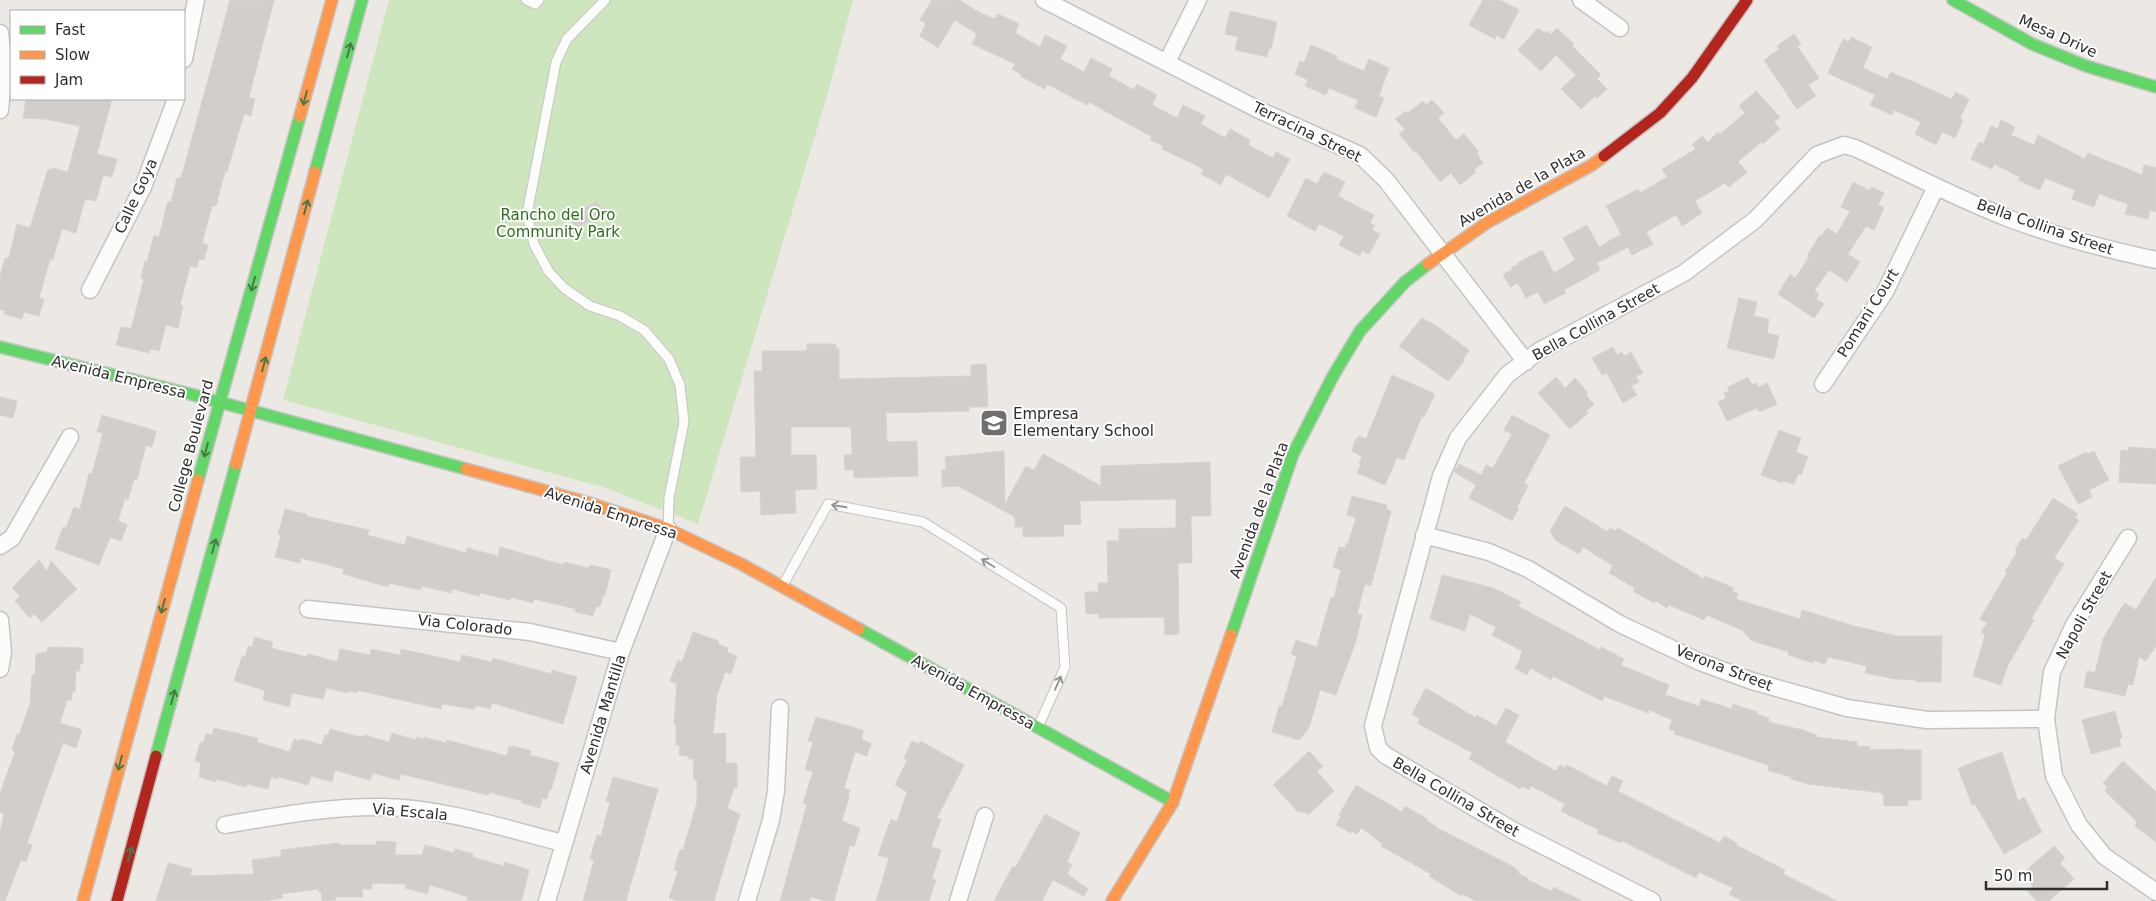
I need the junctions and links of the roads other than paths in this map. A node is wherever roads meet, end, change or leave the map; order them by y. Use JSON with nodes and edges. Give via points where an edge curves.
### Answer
{"nodes":[{"id":1,"x":196,"y":0,"type":"edge"},
{"id":2,"x":332,"y":0,"type":"edge"},
{"id":3,"x":362,"y":0,"type":"edge"},
{"id":4,"x":526,"y":0,"type":"edge"},
{"id":5,"x":539,"y":0,"type":"edge"},
{"id":6,"x":605,"y":0,"type":"edge"},
{"id":7,"x":1044,"y":0,"type":"edge"},
{"id":8,"x":1198,"y":0,"type":"edge"},
{"id":9,"x":1582,"y":0,"type":"edge"},
{"id":10,"x":1747,"y":0,"type":"edge"},
{"id":11,"x":1953,"y":0,"type":"edge"},
{"id":12,"x":1620,"y":28,"type":"dead end"},
{"id":13,"x":0,"y":33,"type":"edge"},
{"id":14,"x":185,"y":50,"type":"edge"},
{"id":15,"x":1167,"y":62,"type":"junction"},
{"id":16,"x":2156,"y":87,"type":"edge"},
{"id":17,"x":176,"y":100,"type":"edge"},
{"id":18,"x":0,"y":110,"type":"edge"},
{"id":19,"x":1936,"y":187,"type":"junction"},
{"id":20,"x":1442,"y":253,"type":"junction"},
{"id":21,"x":2156,"y":260,"type":"edge"},
{"id":22,"x":90,"y":290,"type":"dead end"},
{"id":23,"x":0,"y":348,"type":"edge"},
{"id":24,"x":1526,"y":362,"type":"junction"},
{"id":25,"x":1823,"y":384,"type":"dead end"},
{"id":26,"x":218,"y":403,"type":"junction"},
{"id":27,"x":251,"y":411,"type":"junction"},
{"id":28,"x":70,"y":437,"type":"dead end"},
{"id":29,"x":668,"y":529,"type":"junction"},
{"id":30,"x":1424,"y":535,"type":"junction"},
{"id":31,"x":2128,"y":538,"type":"dead end"},
{"id":32,"x":0,"y":546,"type":"edge"},
{"id":33,"x":782,"y":587,"type":"junction"},
{"id":34,"x":308,"y":609,"type":"dead end"},
{"id":35,"x":0,"y":620,"type":"edge"},
{"id":36,"x":621,"y":652,"type":"junction"},
{"id":37,"x":0,"y":669,"type":"edge"},
{"id":38,"x":780,"y":708,"type":"dead end"},
{"id":39,"x":2046,"y":719,"type":"junction"},
{"id":40,"x":1038,"y":728,"type":"junction"},
{"id":41,"x":1173,"y":802,"type":"junction"},
{"id":42,"x":986,"y":816,"type":"dead end"},
{"id":43,"x":225,"y":825,"type":"dead end"},
{"id":44,"x":563,"y":843,"type":"junction"},
{"id":45,"x":2156,"y":892,"type":"edge"},
{"id":46,"x":83,"y":901,"type":"edge"},
{"id":47,"x":117,"y":901,"type":"edge"},
{"id":48,"x":547,"y":901,"type":"edge"},
{"id":49,"x":747,"y":901,"type":"edge"},
{"id":50,"x":958,"y":901,"type":"edge"},
{"id":51,"x":1112,"y":901,"type":"edge"},
{"id":52,"x":1652,"y":901,"type":"edge"}],
"edges":[{"from":1,"to":14,"type":"street"},
{"from":2,"to":26,"type":"street","name":"College Boulevard","one_way":true},
{"from":27,"to":3,"type":"street","one_way":true},
{"from":4,"to":5,"type":"lane","via":[[536,4]]},
{"from":6,"to":29,"type":"lane","via":[[567,38],[556,62],[527,214],[534,244],[549,272],[564,288],[590,306],[620,316],[644,330],[669,359],[680,385],[684,422],[669,498]]},
{"from":7,"to":15,"type":"street","name":"Terracina Street"},
{"from":8,"to":15,"type":"street"},
{"from":9,"to":12,"type":"street"},
{"from":10,"to":20,"type":"street","name":"Avenida de la Plata","via":[[1692,78],[1660,113],[1592,165],[1488,222]]},
{"from":11,"to":16,"type":"street","name":"Mesa Drive","via":[[2032,44],[2086,66]]},
{"from":13,"to":18,"type":"street","via":[[4,68]]},
{"from":15,"to":20,"type":"street","name":"Terracina Street","via":[[1259,110],[1360,155],[1386,180]]},
{"from":17,"to":22,"type":"street","name":"Calle Goya","via":[[143,187]]},
{"from":19,"to":21,"type":"street","name":"Bella Collina Street","via":[[2005,217],[2100,248]]},
{"from":19,"to":24,"type":"street","name":"Bella Collina Street","via":[[1844,145],[1818,156],[1755,220],[1684,273],[1539,351]]},
{"from":19,"to":25,"type":"street","name":"Pomani Court","via":[[1885,292]]},
{"from":20,"to":24,"type":"street","name":"Terracina Street"},
{"from":20,"to":41,"type":"street","name":"Avenida de la Plata","via":[[1405,282],[1360,331],[1293,454]]},
{"from":23,"to":26,"type":"street","name":"Avenida Empressa"},
{"from":24,"to":30,"type":"street","name":"Bella Collina Street","via":[[1507,375],[1458,438],[1442,476]]},
{"from":26,"to":27,"type":"street","name":"Avenida Empressa"},
{"from":26,"to":46,"type":"street","name":"College Boulevard","one_way":true},
{"from":27,"to":29,"type":"street","name":"Avenida Empressa","via":[[589,504]]},
{"from":47,"to":27,"type":"street","one_way":true},
{"from":28,"to":32,"type":"street","via":[[12,538]]},
{"from":29,"to":33,"type":"street","name":"Avenida Empressa"},
{"from":29,"to":36,"type":"street","name":"Avenida Mantilla"},
{"from":30,"to":39,"type":"street","name":"Verona Street","via":[[1490,552],[1528,569],[1620,624],[1700,662],[1752,681],[1847,708],[1927,720]]},
{"from":30,"to":52,"type":"street","name":"Bella Collina Street","via":[[1373,726],[1378,748],[1514,831]]},
{"from":31,"to":39,"type":"street","name":"Napoli Street","via":[[2074,626],[2052,672]]},
{"from":33,"to":40,"type":"street","name":"Avenida Empressa"},
{"from":40,"to":33,"type":"lane","one_way":true,"via":[[1065,667],[1061,608],[923,522],[828,504]]},
{"from":34,"to":36,"type":"street","name":"Via Colorado","via":[[530,632]]},
{"from":35,"to":37,"type":"street"},
{"from":36,"to":44,"type":"street","name":"Avenida Mantilla"},
{"from":38,"to":49,"type":"street","via":[[776,791],[771,820]]},
{"from":39,"to":45,"type":"street","name":"Napoli Street","via":[[2054,776],[2079,825],[2104,856]]},
{"from":40,"to":41,"type":"street","name":"Avenida Empressa"},
{"from":41,"to":51,"type":"street","name":"Avenida de la Plata"},
{"from":42,"to":50,"type":"street"},
{"from":43,"to":44,"type":"street","name":"Via Escala","via":[[315,810],[386,807],[451,815]]},
{"from":44,"to":48,"type":"street","name":"Avenida Mantilla"}]}
